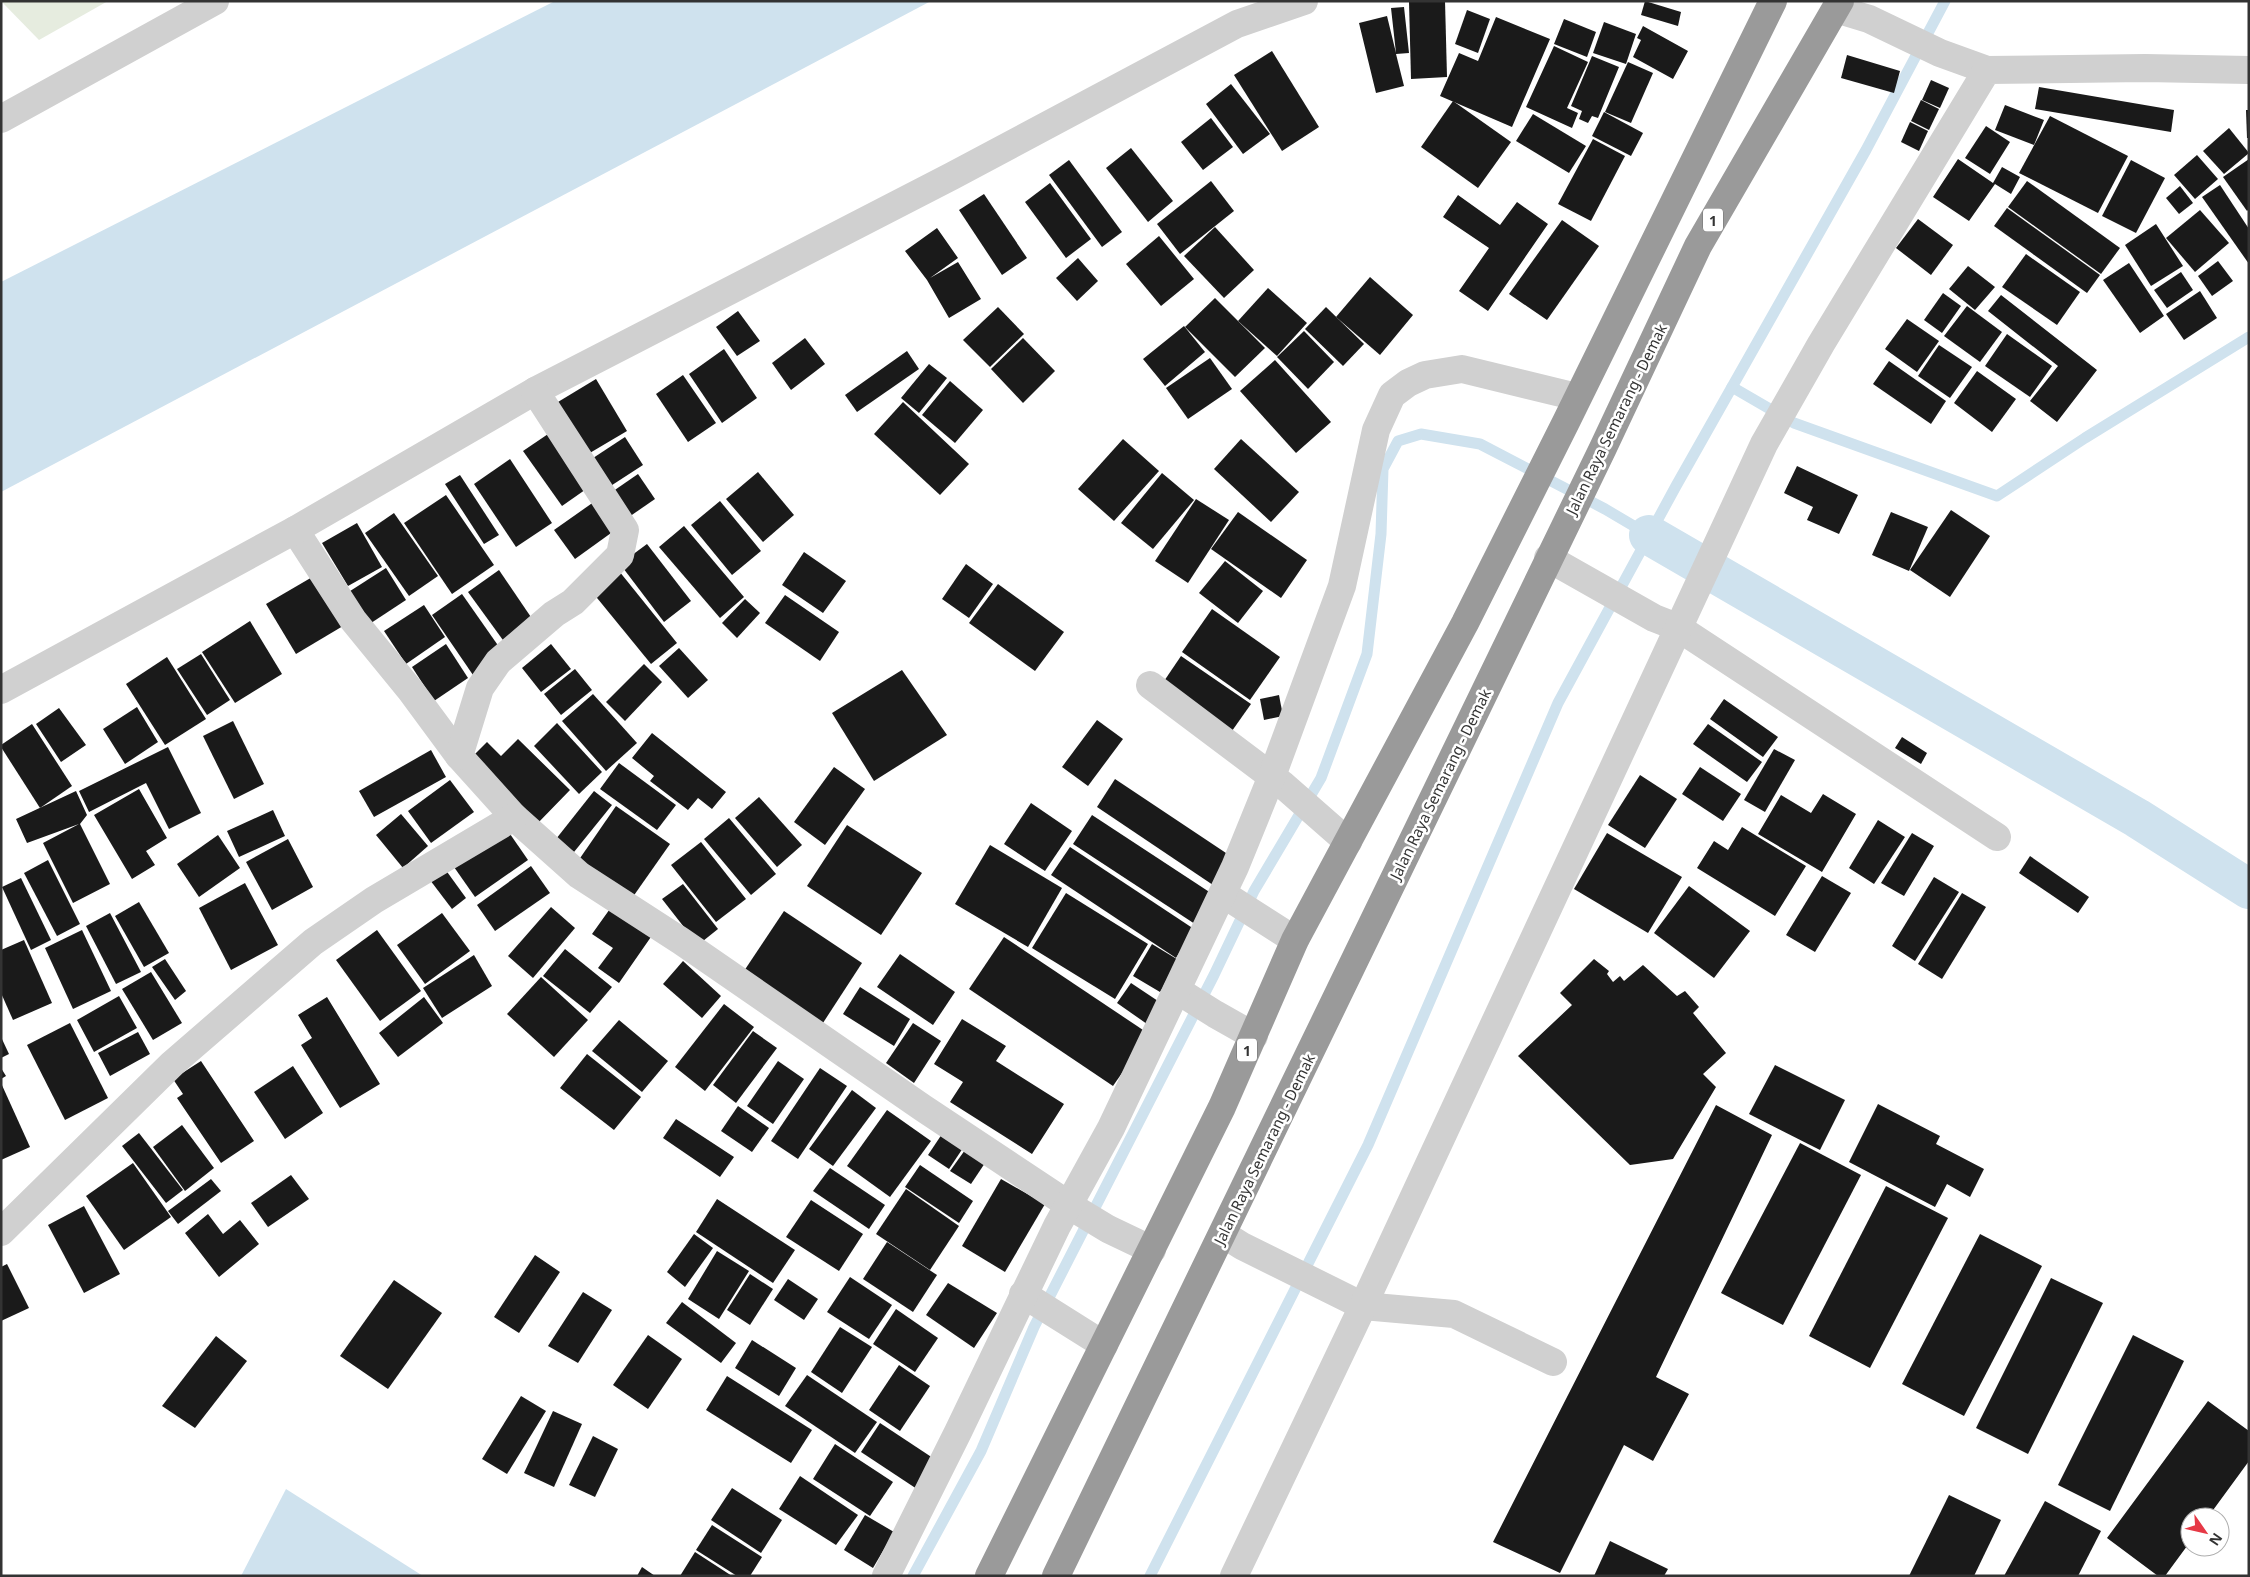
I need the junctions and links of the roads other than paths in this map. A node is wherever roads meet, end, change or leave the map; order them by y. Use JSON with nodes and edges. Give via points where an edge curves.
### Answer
{"nodes":[{"id":1,"x":215,"y":1,"type":"edge"},
{"id":2,"x":1304,"y":1,"type":"edge"},
{"id":3,"x":1773,"y":1,"type":"edge"},
{"id":4,"x":1838,"y":5,"type":"edge"},
{"id":5,"x":1986,"y":70,"type":"junction"},
{"id":6,"x":2249,"y":70,"type":"edge"},
{"id":7,"x":1,"y":119,"type":"edge"},
{"id":8,"x":535,"y":391,"type":"junction"},
{"id":9,"x":1577,"y":397,"type":"junction"},
{"id":10,"x":295,"y":530,"type":"junction"},
{"id":11,"x":1549,"y":557,"type":"junction"},
{"id":12,"x":1666,"y":622,"type":"junction"},
{"id":13,"x":1150,"y":685,"type":"dead end"},
{"id":14,"x":1,"y":690,"type":"edge"},
{"id":15,"x":459,"y":756,"type":"junction"},
{"id":16,"x":1278,"y":781,"type":"junction"},
{"id":17,"x":514,"y":817,"type":"junction"},
{"id":18,"x":1998,"y":837,"type":"dead end"},
{"id":19,"x":1348,"y":842,"type":"junction"},
{"id":20,"x":1228,"y":898,"type":"junction"},
{"id":21,"x":1295,"y":940,"type":"junction"},
{"id":22,"x":1183,"y":994,"type":"junction"},
{"id":23,"x":1254,"y":1036,"type":"junction"},
{"id":24,"x":1072,"y":1207,"type":"junction"},
{"id":25,"x":1,"y":1232,"type":"edge"},
{"id":26,"x":1233,"y":1240,"type":"junction"},
{"id":27,"x":1152,"y":1250,"type":"junction"},
{"id":28,"x":1030,"y":1298,"type":"junction"},
{"id":29,"x":1354,"y":1302,"type":"junction"},
{"id":30,"x":1104,"y":1345,"type":"junction"},
{"id":31,"x":1553,"y":1362,"type":"dead end"},
{"id":32,"x":886,"y":1576,"type":"edge"},
{"id":33,"x":989,"y":1576,"type":"edge"},
{"id":34,"x":1056,"y":1576,"type":"edge"},
{"id":35,"x":1234,"y":1576,"type":"edge"}],
"edges":[{"from":1,"to":7,"type":"street"},
{"from":2,"to":8,"type":"street","via":[[1237,24],[952,176]]},
{"from":3,"to":9,"type":"highway","number":"1"},
{"from":4,"to":5,"type":"street","via":[[1940,53]]},
{"from":4,"to":11,"type":"highway","name":"Jalan Raya Semarang - Demak","number":"1","via":[[1698,246]]},
{"from":5,"to":6,"type":"street"},
{"from":5,"to":12,"type":"street","via":[[1792,394],[1764,444],[1697,585]]},
{"from":8,"to":10,"type":"street"},
{"from":8,"to":15,"type":"street","via":[[624,530],[620,555],[573,602],[498,662],[480,688]]},
{"from":9,"to":16,"type":"street","via":[[1462,369],[1425,375],[1392,395],[1376,430],[1342,586]]},
{"from":9,"to":19,"type":"highway","number":"1","via":[[1465,623]]},
{"from":10,"to":14,"type":"street"},
{"from":10,"to":15,"type":"street","via":[[353,620]]},
{"from":11,"to":12,"type":"street","via":[[1574,574]]},
{"from":11,"to":26,"type":"highway","name":"Jalan Raya Semarang - Demak","number":"1"},
{"from":12,"to":18,"type":"street"},
{"from":12,"to":29,"type":"street"},
{"from":13,"to":16,"type":"street"},
{"from":15,"to":17,"type":"street"},
{"from":16,"to":19,"type":"street"},
{"from":16,"to":20,"type":"street"},
{"from":17,"to":24,"type":"street","via":[[579,876],[681,941]]},
{"from":17,"to":25,"type":"street","via":[[374,900],[313,942],[172,1064]]},
{"from":19,"to":21,"type":"highway","number":"1"},
{"from":20,"to":21,"type":"street"},
{"from":20,"to":22,"type":"street"},
{"from":21,"to":23,"type":"highway","number":"1"},
{"from":22,"to":23,"type":"street"},
{"from":22,"to":24,"type":"street"},
{"from":23,"to":27,"type":"highway","number":"1"},
{"from":24,"to":27,"type":"street"},
{"from":24,"to":28,"type":"street"},
{"from":26,"to":29,"type":"street"},
{"from":26,"to":34,"type":"highway","name":"Jalan Raya Semarang - Demak","number":"1"},
{"from":27,"to":30,"type":"highway","number":"1"},
{"from":28,"to":30,"type":"street"},
{"from":28,"to":32,"type":"street"},
{"from":29,"to":31,"type":"street","via":[[1454,1314]]},
{"from":29,"to":35,"type":"street"},
{"from":30,"to":33,"type":"highway","number":"1"}]}
